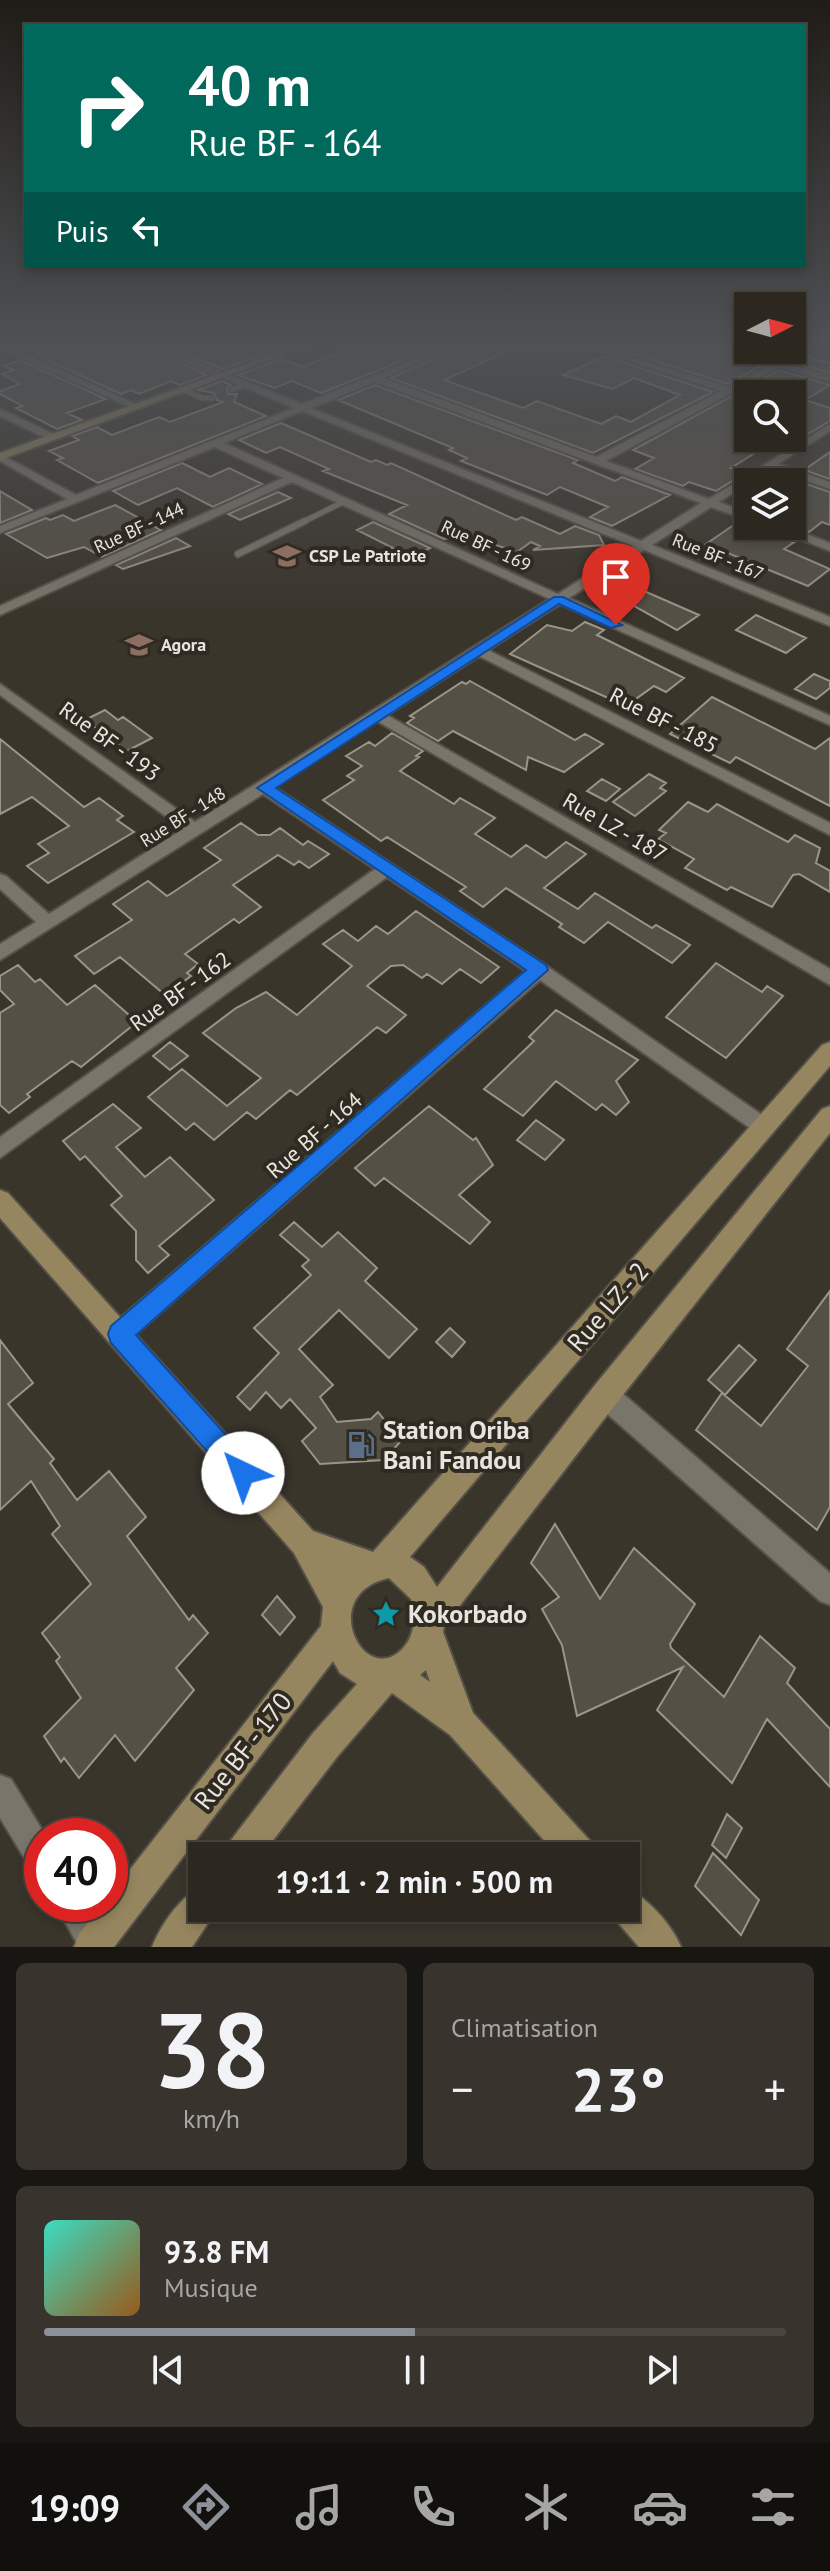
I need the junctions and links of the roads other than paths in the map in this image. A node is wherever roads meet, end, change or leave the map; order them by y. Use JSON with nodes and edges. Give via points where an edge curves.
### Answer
{"nodes":[{"id":1,"x":55,"y":436,"type":"edge"},
{"id":2,"x":232,"y":436,"type":"edge"},
{"id":3,"x":372,"y":436,"type":"edge"},
{"id":4,"x":529,"y":436,"type":"edge"},
{"id":5,"x":645,"y":436,"type":"edge"},
{"id":6,"x":818,"y":436,"type":"edge"},
{"id":7,"x":52,"y":437,"type":"joint"},
{"id":8,"x":215,"y":443,"type":"junction"},
{"id":9,"x":0,"y":457,"type":"edge"},
{"id":10,"x":597,"y":461,"type":"junction"},
{"id":11,"x":770,"y":465,"type":"junction"},
{"id":12,"x":293,"y":477,"type":"junction"},
{"id":13,"x":830,"y":486,"type":"edge"},
{"id":14,"x":75,"y":499,"type":"junction"},
{"id":15,"x":345,"y":501,"type":"junction"},
{"id":16,"x":711,"y":503,"type":"junction"},
{"id":17,"x":734,"y":512,"type":"edge"},
{"id":18,"x":0,"y":530,"type":"edge"},
{"id":19,"x":806,"y":538,"type":"edge"},
{"id":20,"x":642,"y":546,"type":"junction"},
{"id":21,"x":830,"y":547,"type":"edge"},
{"id":22,"x":238,"y":554,"type":"dead end"},
{"id":23,"x":558,"y":599,"type":"junction"},
{"id":24,"x":0,"y":611,"type":"edge"},
{"id":25,"x":830,"y":622,"type":"edge"},
{"id":26,"x":478,"y":650,"type":"junction"},
{"id":27,"x":0,"y":688,"type":"edge"},
{"id":28,"x":377,"y":715,"type":"junction"},
{"id":29,"x":830,"y":721,"type":"edge"},
{"id":30,"x":265,"y":788,"type":"junction"},
{"id":31,"x":195,"y":830,"type":"junction"},
{"id":32,"x":830,"y":830,"type":"edge"},
{"id":33,"x":387,"y":869,"type":"junction"},
{"id":34,"x":0,"y":880,"type":"edge"},
{"id":35,"x":48,"y":923,"type":"junction"},
{"id":36,"x":0,"y":953,"type":"edge"},
{"id":37,"x":539,"y":970,"type":"junction"},
{"id":38,"x":830,"y":978,"type":"edge"},
{"id":39,"x":830,"y":1051,"type":"edge"},
{"id":40,"x":830,"y":1116,"type":"edge"},
{"id":41,"x":764,"y":1127,"type":"junction"},
{"id":42,"x":0,"y":1149,"type":"edge"},
{"id":43,"x":0,"y":1201,"type":"edge"},
{"id":44,"x":119,"y":1334,"type":"junction"},
{"id":45,"x":605,"y":1395,"type":"junction"},
{"id":46,"x":304,"y":1543,"type":"junction"},
{"id":47,"x":377,"y":1564,"type":"junction"},
{"id":48,"x":830,"y":1591,"type":"edge"},
{"id":49,"x":337,"y":1618,"type":"junction"},
{"id":50,"x":429,"y":1626,"type":"junction"},
{"id":51,"x":389,"y":1674,"type":"junction"},
{"id":52,"x":461,"y":1724,"type":"junction"},
{"id":53,"x":0,"y":1790,"type":"edge"},
{"id":54,"x":24,"y":1829,"type":"edge"},
{"id":55,"x":251,"y":1842,"type":"edge"},
{"id":56,"x":568,"y":1842,"type":"edge"},
{"id":57,"x":81,"y":1922,"type":"edge"},
{"id":58,"x":189,"y":1922,"type":"edge"},
{"id":59,"x":640,"y":1922,"type":"edge"},
{"id":60,"x":95,"y":1946,"type":"edge"},
{"id":61,"x":170,"y":1947,"type":"edge"},
{"id":62,"x":663,"y":1947,"type":"edge"}],
"edges":[{"from":1,"to":7,"type":"main road"},
{"from":2,"to":8,"type":"street"},
{"from":3,"to":20,"type":"street","name":"Rue BF - 167"},
{"from":4,"to":10,"type":"street"},
{"from":5,"to":10,"type":"street"},
{"from":6,"to":11,"type":"street","name":"Rue BF - 148"},
{"from":7,"to":9,"type":"main road"},
{"from":8,"to":12,"type":"street","name":"Rue BF - 169"},
{"from":8,"to":14,"type":"street"},
{"from":9,"to":14,"type":"street"},
{"from":10,"to":16,"type":"street"},
{"from":11,"to":13,"type":"street"},
{"from":11,"to":16,"type":"street","name":"Rue BF - 148"},
{"from":12,"to":15,"type":"street","name":"Rue BF - 169"},
{"from":12,"to":24,"type":"street","name":"Rue BF - 144"},
{"from":14,"to":18,"type":"street"},
{"from":15,"to":22,"type":"lane"},
{"from":15,"to":23,"type":"street","name":"Rue BF - 169"},
{"from":16,"to":17,"type":"street"},
{"from":16,"to":20,"type":"street","name":"Rue BF - 148"},
{"from":19,"to":21,"type":"street"},
{"from":20,"to":23,"type":"street","name":"Rue BF - 148"},
{"from":20,"to":25,"type":"street","name":"Rue BF - 167"},
{"from":23,"to":26,"type":"street","name":"Rue BF - 148"},
{"from":23,"to":29,"type":"street","name":"Rue BF - 169"},
{"from":26,"to":28,"type":"street","name":"Rue BF - 148"},
{"from":26,"to":32,"type":"street","name":"Rue BF - 185"},
{"from":27,"to":31,"type":"street","name":"Rue BF - 193"},
{"from":28,"to":30,"type":"street","name":"Rue BF - 148"},
{"from":28,"to":38,"type":"street","name":"Rue LZ - 187"},
{"from":30,"to":31,"type":"street","name":"Rue BF - 148"},
{"from":30,"to":33,"type":"street"},
{"from":31,"to":35,"type":"street","name":"Rue BF - 148"},
{"from":33,"to":37,"type":"street"},
{"from":33,"to":42,"type":"street","name":"Rue BF - 162"},
{"from":34,"to":35,"type":"street"},
{"from":35,"to":36,"type":"street","name":"Rue BF - 148"},
{"from":37,"to":41,"type":"street"},
{"from":37,"to":44,"type":"street","name":"Rue BF - 164"},
{"from":39,"to":41,"type":"main road","name":"Rue LZ - 2"},
{"from":40,"to":45,"type":"main road"},
{"from":41,"to":47,"type":"main road","name":"Rue LZ - 2"},
{"from":43,"to":44,"type":"main road"},
{"from":44,"to":46,"type":"main road"},
{"from":45,"to":48,"type":"street"},
{"from":45,"to":50,"type":"main road"},
{"from":46,"to":47,"type":"main road"},
{"from":46,"to":49,"type":"main road"},
{"from":47,"to":49,"type":"main road","via":[[350,1578]]},
{"from":47,"to":50,"type":"main road","via":[[400,1567],[417,1580],[426,1595]]},
{"from":49,"to":51,"type":"main road","via":[[340,1644],[354,1664],[370,1673]]},
{"from":49,"to":60,"type":"main road","name":"Rue BF - 170"},
{"from":50,"to":51,"type":"main road","via":[[417,1656]]},
{"from":50,"to":52,"type":"main road"},
{"from":51,"to":52,"type":"main road"},
{"from":51,"to":55,"type":"main road","via":[[325,1745]]},
{"from":52,"to":56,"type":"main road"},
{"from":53,"to":54,"type":"street"},
{"from":57,"to":60,"type":"street"},
{"from":58,"to":61,"type":"main road"},
{"from":59,"to":62,"type":"main road"}]}
